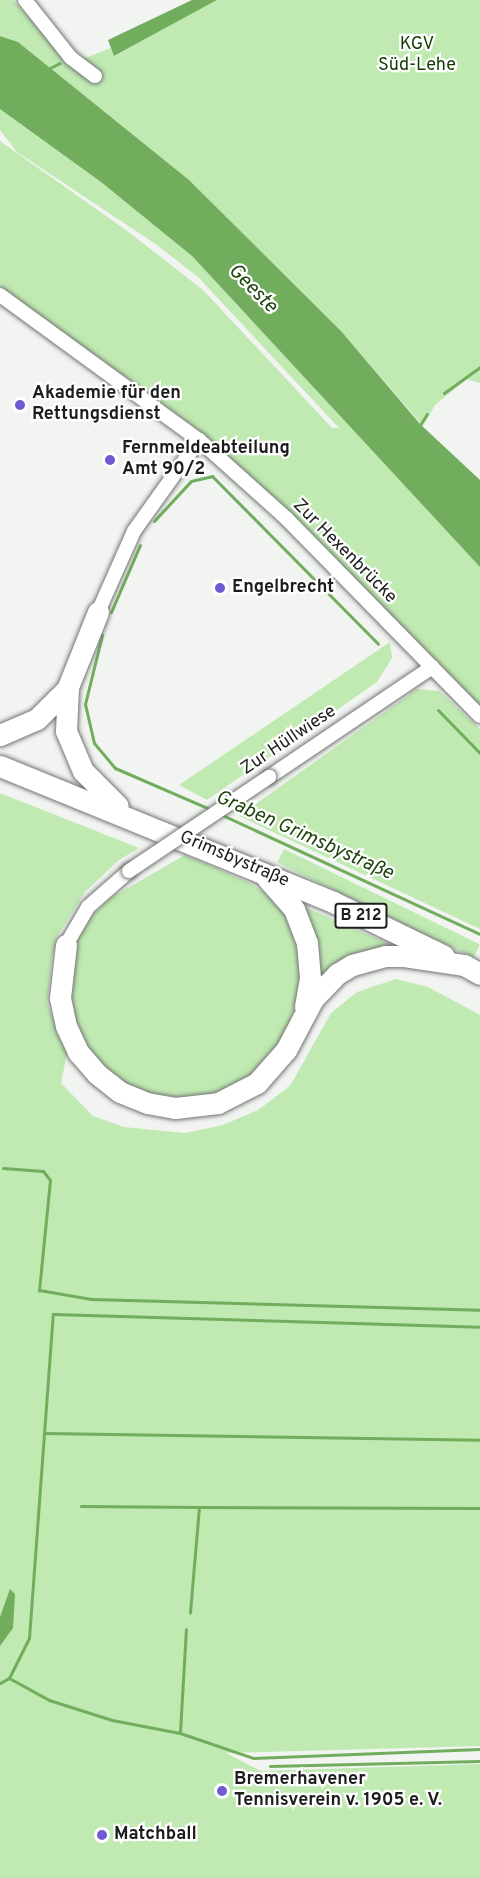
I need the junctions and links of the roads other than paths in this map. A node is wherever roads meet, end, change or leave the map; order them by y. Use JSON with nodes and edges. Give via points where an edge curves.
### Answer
{"nodes":[{"id":1,"x":26,"y":0,"type":"edge"},
{"id":2,"x":95,"y":76,"type":"dead end"},
{"id":3,"x":0,"y":295,"type":"edge"},
{"id":4,"x":199,"y":440,"type":"junction"},
{"id":5,"x":98,"y":612,"type":"joint"},
{"id":6,"x":432,"y":667,"type":"junction"},
{"id":7,"x":68,"y":687,"type":"junction"},
{"id":8,"x":480,"y":716,"type":"edge"},
{"id":9,"x":0,"y":735,"type":"edge"},
{"id":10,"x":0,"y":766,"type":"edge"},
{"id":11,"x":130,"y":816,"type":"junction"},
{"id":12,"x":257,"y":870,"type":"junction"},
{"id":13,"x":66,"y":945,"type":"joint"},
{"id":14,"x":472,"y":969,"type":"edge"},
{"id":15,"x":304,"y":1014,"type":"junction"}],
"edges":[{"from":1,"to":2,"type":"street","via":[[71,58]]},
{"from":3,"to":4,"type":"street","name":"Zur Hexenbrücke"},
{"from":4,"to":5,"type":"street","via":[[134,531]]},
{"from":4,"to":6,"type":"street","name":"Zur Hexenbrücke","via":[[286,518]]},
{"from":5,"to":7,"type":"highway"},
{"from":6,"to":8,"type":"street","name":"Zur Hexenbrücke"},
{"from":6,"to":13,"type":"street","name":"Zur Hüllwiese","bridge":true,"via":[[129,871],[88,907]]},
{"from":7,"to":9,"type":"highway","via":[[37,719]]},
{"from":7,"to":11,"type":"highway","via":[[66,731],[75,759],[92,782]]},
{"from":10,"to":11,"type":"highway","name":"Grimsbystraße","number":"B 212"},
{"from":11,"to":12,"type":"highway","name":"Grimsbystraße","number":"B 212"},
{"from":12,"to":14,"type":"highway","name":"Grimsbystraße","number":"B 212"},
{"from":12,"to":15,"type":"highway","via":[[289,902],[307,943],[310,978]]},
{"from":13,"to":15,"type":"highway","via":[[60,998],[71,1039],[97,1074],[120,1092],[147,1104],[190,1108],[218,1103],[245,1091],[277,1062]]},
{"from":14,"to":15,"type":"highway","via":[[404,956],[369,959],[331,980]]}]}
